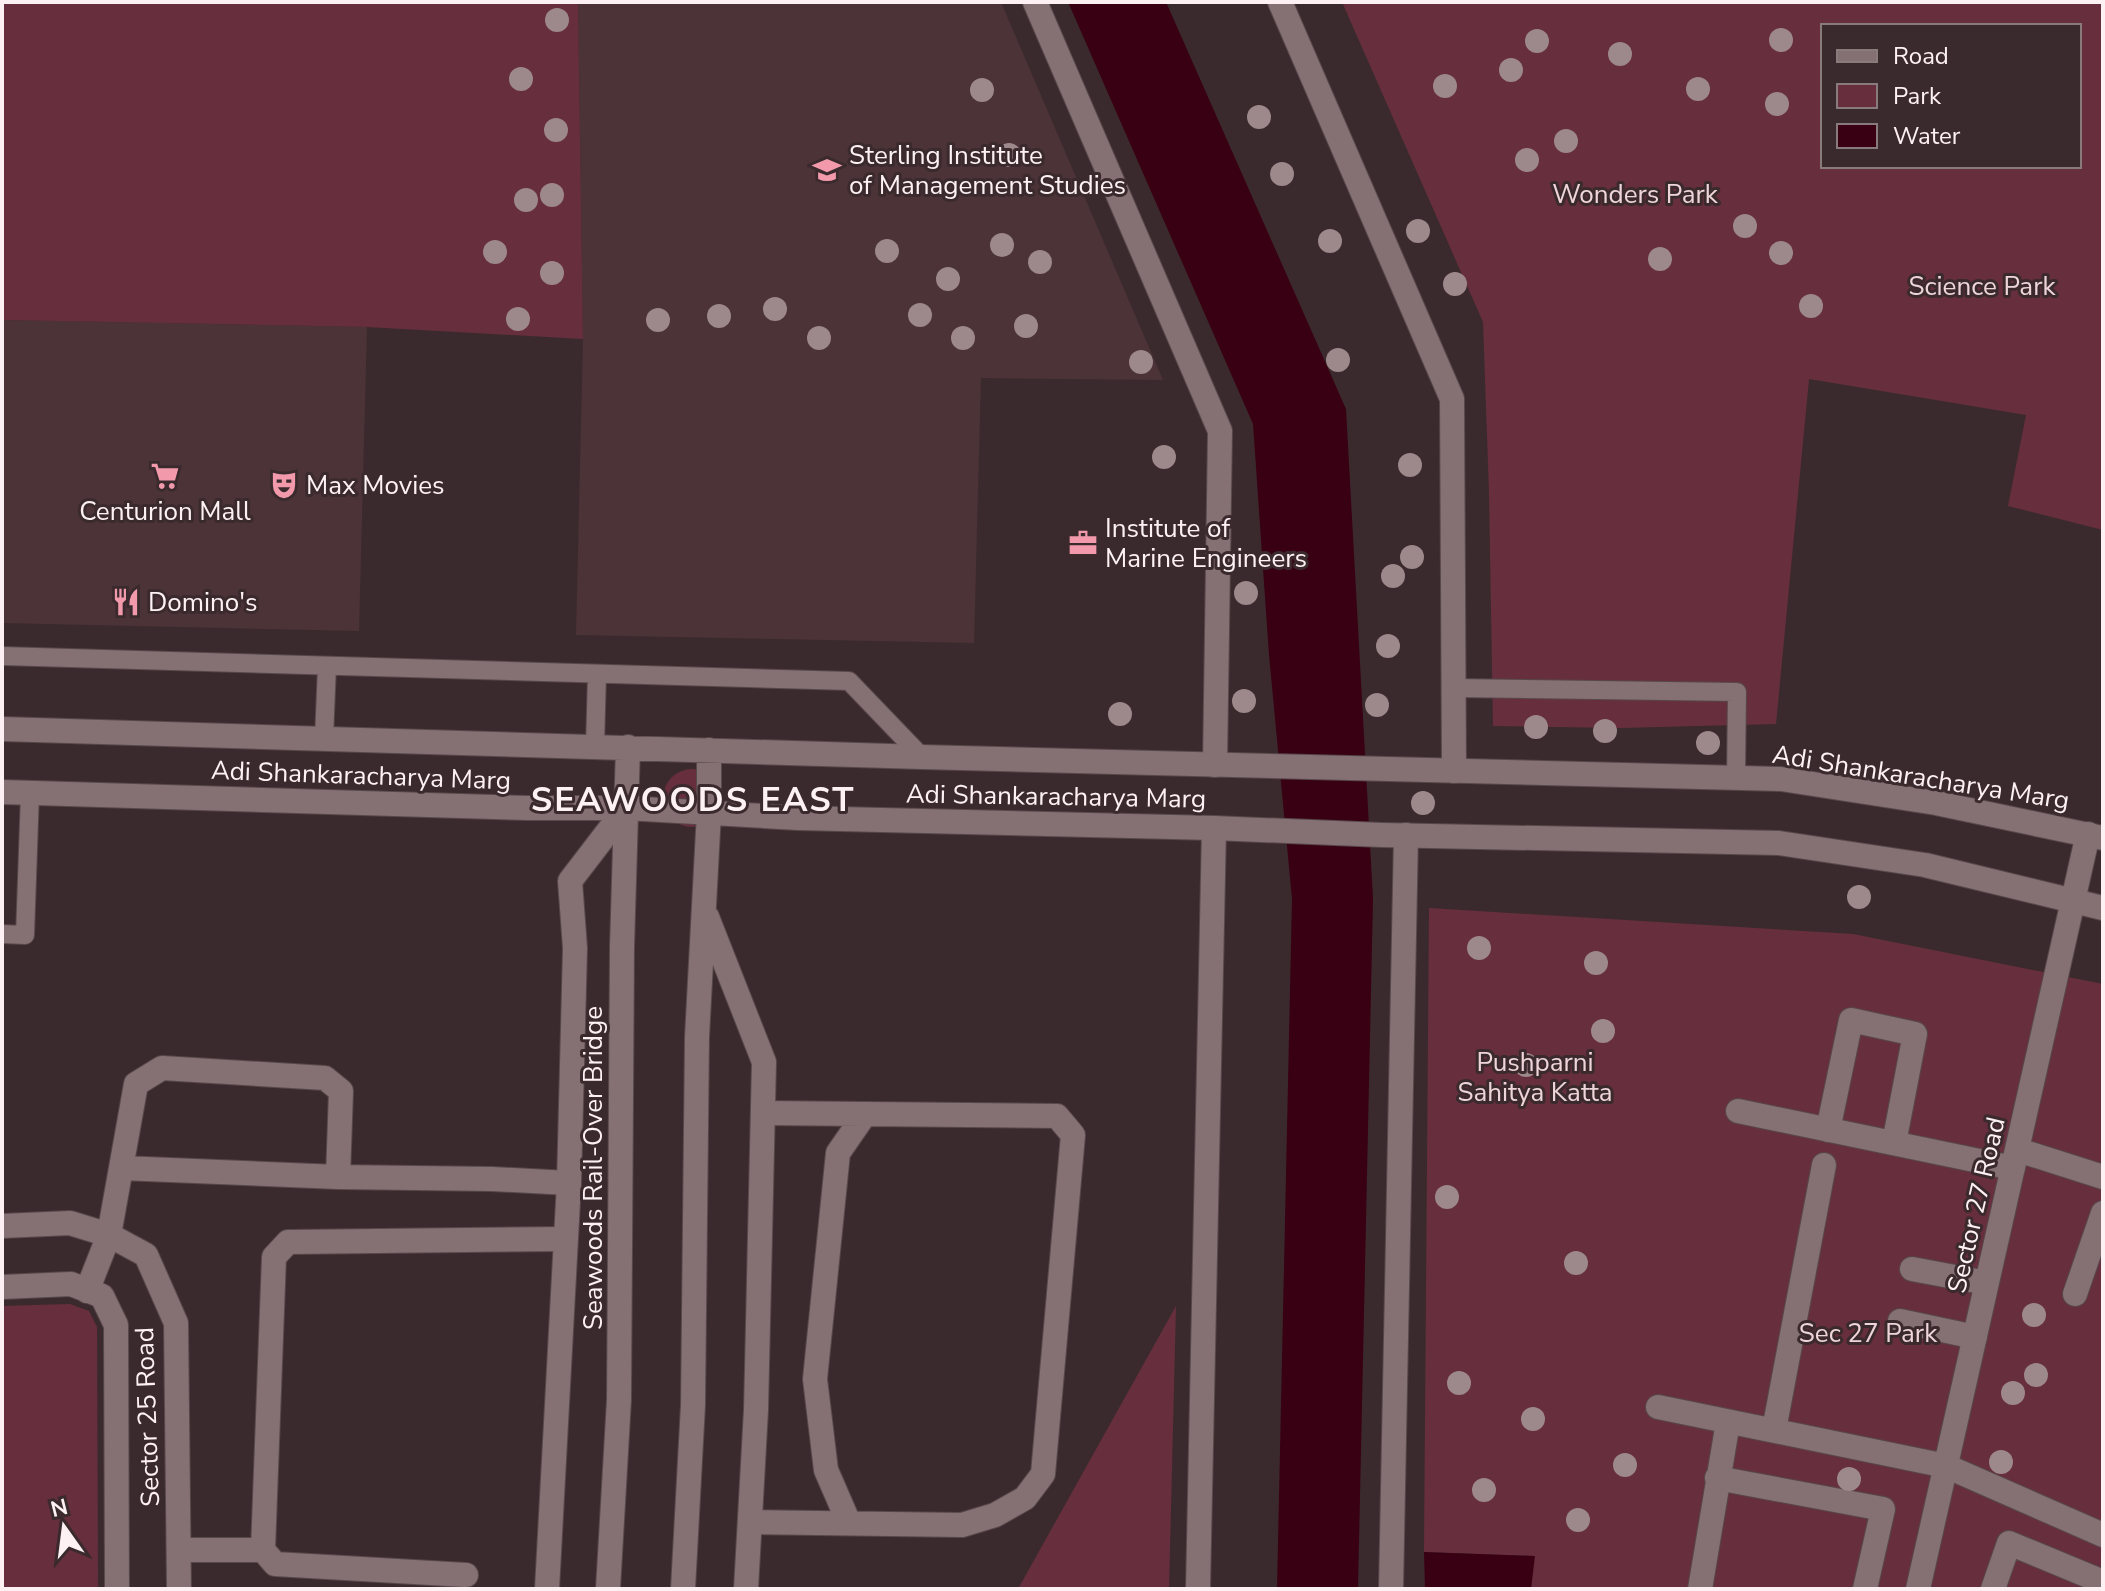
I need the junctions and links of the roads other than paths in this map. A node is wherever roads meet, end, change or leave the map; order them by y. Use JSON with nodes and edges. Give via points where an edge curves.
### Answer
{"nodes":[{"id":1,"x":1035,"y":2,"type":"edge"},
{"id":2,"x":1280,"y":2,"type":"edge"},
{"id":3,"x":2,"y":656,"type":"edge"},
{"id":4,"x":327,"y":666,"type":"junction"},
{"id":5,"x":597,"y":674,"type":"junction"},
{"id":6,"x":1454,"y":688,"type":"junction"},
{"id":7,"x":2,"y":729,"type":"edge"},
{"id":8,"x":324,"y":738,"type":"junction"},
{"id":9,"x":595,"y":746,"type":"junction"},
{"id":10,"x":628,"y":747,"type":"junction"},
{"id":11,"x":709,"y":750,"type":"junction"},
{"id":12,"x":922,"y":757,"type":"junction"},
{"id":13,"x":1215,"y":765,"type":"junction"},
{"id":14,"x":1454,"y":771,"type":"junction"},
{"id":15,"x":1736,"y":778,"type":"junction"},
{"id":16,"x":2,"y":792,"type":"edge"},
{"id":17,"x":30,"y":793,"type":"junction"},
{"id":18,"x":626,"y":808,"type":"junction"},
{"id":19,"x":709,"y":812,"type":"junction"},
{"id":20,"x":1214,"y":828,"type":"junction"},
{"id":21,"x":1394,"y":835,"type":"junction"},
{"id":22,"x":2096,"y":836,"type":"edge"},
{"id":23,"x":2074,"y":900,"type":"junction"},
{"id":24,"x":2103,"y":908,"type":"edge"},
{"id":25,"x":705,"y":911,"type":"junction"},
{"id":26,"x":2,"y":934,"type":"edge"},
{"id":27,"x":1738,"y":1111,"type":"dead end"},
{"id":28,"x":763,"y":1113,"type":"junction"},
{"id":29,"x":865,"y":1114,"type":"junction"},
{"id":30,"x":1828,"y":1130,"type":"junction"},
{"id":31,"x":1894,"y":1143,"type":"junction"},
{"id":32,"x":2016,"y":1159,"type":"junction"},
{"id":33,"x":1824,"y":1165,"type":"dead end"},
{"id":34,"x":121,"y":1168,"type":"junction"},
{"id":35,"x":338,"y":1177,"type":"junction"},
{"id":36,"x":2103,"y":1177,"type":"edge"},
{"id":37,"x":569,"y":1183,"type":"junction"},
{"id":38,"x":2103,"y":1213,"type":"edge"},
{"id":39,"x":2,"y":1226,"type":"edge"},
{"id":40,"x":109,"y":1235,"type":"junction"},
{"id":41,"x":565,"y":1239,"type":"junction"},
{"id":42,"x":1912,"y":1269,"type":"dead end"},
{"id":43,"x":1987,"y":1283,"type":"junction"},
{"id":44,"x":2,"y":1287,"type":"edge"},
{"id":45,"x":87,"y":1291,"type":"junction"},
{"id":46,"x":2075,"y":1294,"type":"dead end"},
{"id":47,"x":1900,"y":1321,"type":"dead end"},
{"id":48,"x":1975,"y":1337,"type":"junction"},
{"id":49,"x":1658,"y":1407,"type":"dead end"},
{"id":50,"x":1728,"y":1422,"type":"junction"},
{"id":51,"x":1774,"y":1430,"type":"junction"},
{"id":52,"x":1946,"y":1466,"type":"junction"},
{"id":53,"x":1717,"y":1478,"type":"junction"},
{"id":54,"x":750,"y":1522,"type":"junction"},
{"id":55,"x":849,"y":1523,"type":"junction"},
{"id":56,"x":2103,"y":1535,"type":"edge"},
{"id":57,"x":179,"y":1550,"type":"junction"},
{"id":58,"x":263,"y":1550,"type":"junction"},
{"id":59,"x":466,"y":1575,"type":"dead end"},
{"id":60,"x":2103,"y":1582,"type":"edge"},
{"id":61,"x":117,"y":1589,"type":"edge"},
{"id":62,"x":179,"y":1589,"type":"edge"},
{"id":63,"x":547,"y":1589,"type":"edge"},
{"id":64,"x":608,"y":1589,"type":"edge"},
{"id":65,"x":683,"y":1589,"type":"edge"},
{"id":66,"x":746,"y":1589,"type":"edge"},
{"id":67,"x":1198,"y":1589,"type":"edge"},
{"id":68,"x":1391,"y":1589,"type":"edge"},
{"id":69,"x":1700,"y":1589,"type":"edge"},
{"id":70,"x":1865,"y":1589,"type":"edge"},
{"id":71,"x":1918,"y":1589,"type":"edge"},
{"id":72,"x":1993,"y":1589,"type":"edge"}],
"edges":[{"from":1,"to":13,"type":"street","via":[[1220,431]]},
{"from":2,"to":6,"type":"street","via":[[1452,399]]},
{"from":3,"to":4,"type":"lane"},
{"from":4,"to":5,"type":"lane"},
{"from":4,"to":8,"type":"lane"},
{"from":5,"to":9,"type":"lane"},
{"from":5,"to":12,"type":"lane","via":[[849,681]]},
{"from":6,"to":14,"type":"street"},
{"from":6,"to":15,"type":"lane","via":[[1737,692]]},
{"from":7,"to":8,"type":"street","name":"Adi Shankaracharya Marg"},
{"from":8,"to":9,"type":"street","name":"Adi Shankaracharya Marg"},
{"from":9,"to":10,"type":"street","name":"Adi Shankaracharya Marg"},
{"from":10,"to":11,"type":"street","name":"Adi Shankaracharya Marg"},
{"from":10,"to":18,"type":"street","name":"Seawoods Rail-Over Bridge"},
{"from":11,"to":12,"type":"street","name":"Adi Shankaracharya Marg"},
{"from":11,"to":19,"type":"street"},
{"from":12,"to":13,"type":"street","name":"Adi Shankaracharya Marg"},
{"from":13,"to":14,"type":"street","name":"Adi Shankaracharya Marg"},
{"from":14,"to":15,"type":"street","name":"Adi Shankaracharya Marg"},
{"from":15,"to":22,"type":"street","name":"Adi Shankaracharya Marg","via":[[1781,779],[1936,803]]},
{"from":16,"to":17,"type":"street","name":"Adi Shankaracharya Marg"},
{"from":17,"to":18,"type":"street","name":"Adi Shankaracharya Marg"},
{"from":17,"to":26,"type":"lane","via":[[25,935]]},
{"from":18,"to":19,"type":"street","name":"Adi Shankaracharya Marg"},
{"from":18,"to":37,"type":"street","via":[[570,881],[575,948]]},
{"from":18,"to":64,"type":"street","name":"Seawoods Rail-Over Bridge","via":[[619,1400]]},
{"from":19,"to":20,"type":"street","name":"Adi Shankaracharya Marg"},
{"from":19,"to":25,"type":"street"},
{"from":20,"to":21,"type":"street","name":"Adi Shankaracharya Marg"},
{"from":20,"to":67,"type":"street"},
{"from":21,"to":23,"type":"street","name":"Adi Shankaracharya Marg","via":[[1779,843],[1925,865]]},
{"from":21,"to":68,"type":"street"},
{"from":22,"to":23,"type":"street","name":"Sector 27 Road"},
{"from":23,"to":24,"type":"street","name":"Adi Shankaracharya Marg"},
{"from":23,"to":32,"type":"street","name":"Sector 27 Road"},
{"from":25,"to":28,"type":"street","via":[[764,1062]]},
{"from":25,"to":65,"type":"street","via":[[697,1037],[693,1405]]},
{"from":27,"to":30,"type":"street"},
{"from":28,"to":29,"type":"street"},
{"from":28,"to":54,"type":"street"},
{"from":29,"to":55,"type":"street","via":[[838,1153],[815,1379],[826,1470]]},
{"from":29,"to":55,"type":"street","via":[[1057,1116],[1073,1135],[1043,1474],[1025,1498],[962,1525]]},
{"from":30,"to":31,"type":"street"},
{"from":30,"to":31,"type":"street","via":[[1851,1020],[1915,1034]]},
{"from":31,"to":32,"type":"street"},
{"from":32,"to":36,"type":"street"},
{"from":32,"to":43,"type":"street","name":"Sector 27 Road"},
{"from":33,"to":51,"type":"street"},
{"from":34,"to":35,"type":"street"},
{"from":34,"to":35,"type":"street","via":[[136,1084],[162,1068],[325,1078],[341,1091]]},
{"from":34,"to":40,"type":"street"},
{"from":35,"to":37,"type":"street"},
{"from":37,"to":41,"type":"street"},
{"from":38,"to":46,"type":"street"},
{"from":39,"to":40,"type":"street","name":"Sector 25 Road","via":[[70,1223]]},
{"from":40,"to":45,"type":"street"},
{"from":40,"to":57,"type":"street","name":"Sector 25 Road","via":[[146,1255],[176,1323]]},
{"from":41,"to":58,"type":"street","via":[[288,1242],[281,1249],[274,1257]]},
{"from":41,"to":63,"type":"street"},
{"from":42,"to":43,"type":"street"},
{"from":43,"to":48,"type":"street","name":"Sector 27 Road"},
{"from":44,"to":45,"type":"street","via":[[71,1284]]},
{"from":45,"to":61,"type":"street","name":"Sector 25 Road","via":[[102,1296],[116,1325]]},
{"from":47,"to":48,"type":"street"},
{"from":48,"to":52,"type":"street","name":"Sector 27 Road"},
{"from":49,"to":50,"type":"street"},
{"from":50,"to":51,"type":"street"},
{"from":50,"to":53,"type":"street"},
{"from":51,"to":52,"type":"street"},
{"from":52,"to":56,"type":"street"},
{"from":52,"to":71,"type":"street","name":"Sector 27 Road"},
{"from":53,"to":69,"type":"street"},
{"from":53,"to":70,"type":"street","via":[[1883,1509]]},
{"from":54,"to":55,"type":"street"},
{"from":54,"to":66,"type":"street"},
{"from":57,"to":58,"type":"street"},
{"from":57,"to":62,"type":"street","name":"Sector 25 Road"},
{"from":58,"to":59,"type":"street","via":[[275,1564]]},
{"from":60,"to":72,"type":"street","via":[[2009,1543]]}]}
